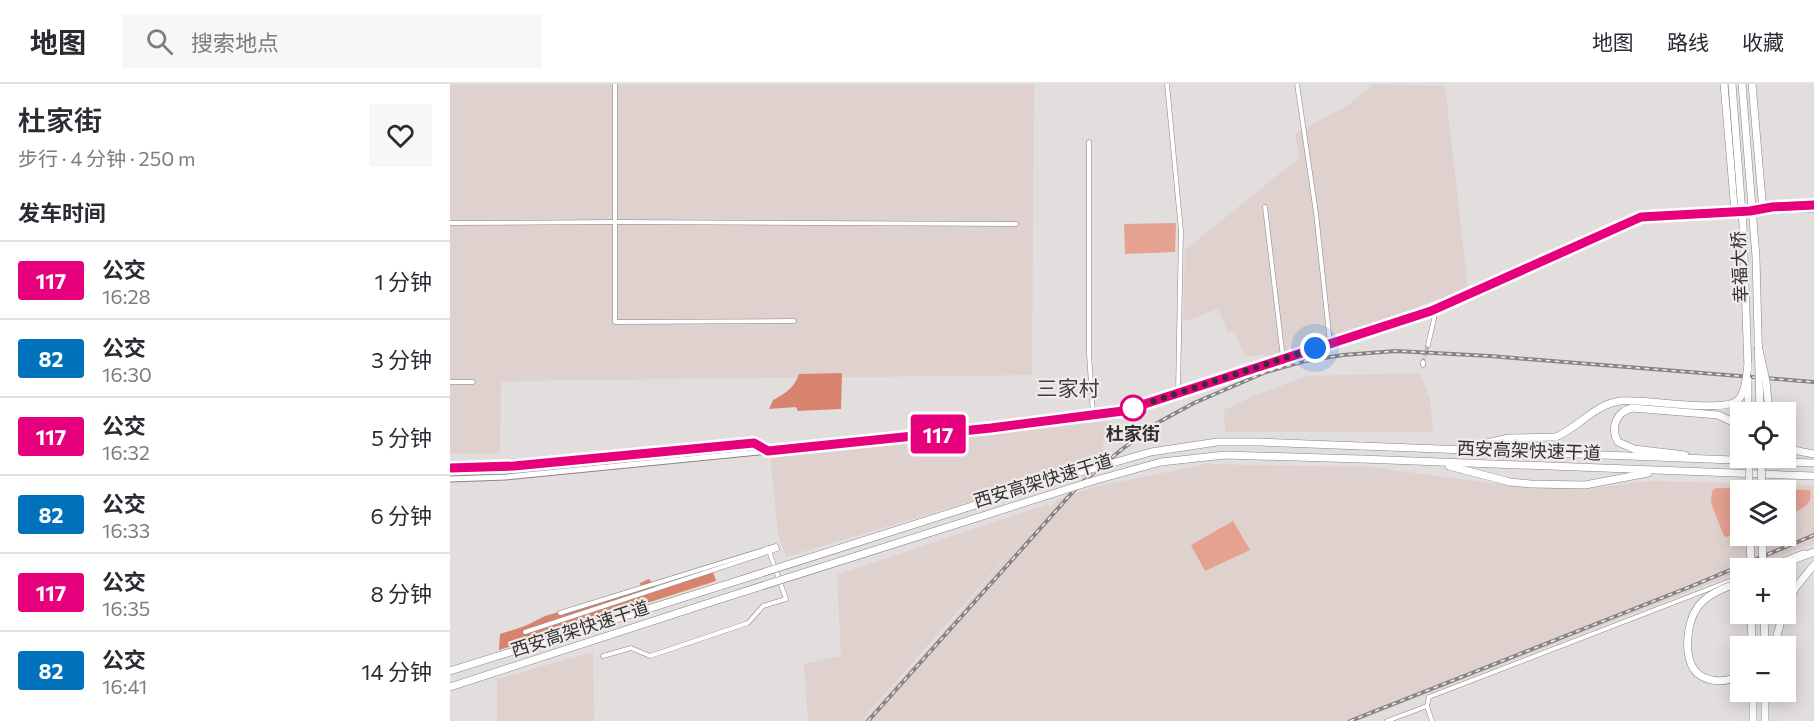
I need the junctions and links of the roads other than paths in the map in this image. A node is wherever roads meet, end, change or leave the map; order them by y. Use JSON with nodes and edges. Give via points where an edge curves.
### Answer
{"nodes":[{"id":1,"x":615,"y":84,"type":"edge"},
{"id":2,"x":1167,"y":84,"type":"edge"},
{"id":3,"x":1297,"y":84,"type":"edge"},
{"id":4,"x":1724,"y":84,"type":"edge"},
{"id":5,"x":1732,"y":84,"type":"edge"},
{"id":6,"x":1742,"y":84,"type":"edge"},
{"id":7,"x":1752,"y":84,"type":"edge"},
{"id":8,"x":1089,"y":142,"type":"dead end"},
{"id":9,"x":1814,"y":205,"type":"edge"},
{"id":10,"x":1265,"y":207,"type":"dead end"},
{"id":11,"x":1763,"y":210,"type":"junction"},
{"id":12,"x":1814,"y":210,"type":"edge"},
{"id":13,"x":1750,"y":211,"type":"joint"},
{"id":14,"x":1734,"y":212,"type":"junction"},
{"id":15,"x":615,"y":222,"type":"junction"},
{"id":16,"x":450,"y":223,"type":"edge"},
{"id":17,"x":1016,"y":224,"type":"dead end"},
{"id":18,"x":1434,"y":310,"type":"junction"},
{"id":19,"x":794,"y":321,"type":"dead end"},
{"id":20,"x":1330,"y":343,"type":"junction"},
{"id":21,"x":1428,"y":345,"type":"tunnel mouth"},
{"id":22,"x":1758,"y":345,"type":"junction"},
{"id":23,"x":1283,"y":358,"type":"junction"},
{"id":24,"x":1748,"y":365,"type":"junction"},
{"id":25,"x":450,"y":382,"type":"edge"},
{"id":26,"x":473,"y":382,"type":"dead end"},
{"id":27,"x":1178,"y":393,"type":"junction"},
{"id":28,"x":1748,"y":402,"type":"edge"},
{"id":29,"x":1760,"y":402,"type":"edge"},
{"id":30,"x":1768,"y":402,"type":"edge"},
{"id":31,"x":1093,"y":415,"type":"junction"},
{"id":32,"x":1730,"y":421,"type":"edge"},
{"id":33,"x":714,"y":447,"type":"junction"},
{"id":34,"x":1455,"y":450,"type":"junction"},
{"id":35,"x":1796,"y":450,"type":"edge"},
{"id":36,"x":768,"y":451,"type":"junction"},
{"id":37,"x":1814,"y":454,"type":"edge"},
{"id":38,"x":714,"y":456,"type":"junction"},
{"id":39,"x":1727,"y":460,"type":"joint"},
{"id":40,"x":1432,"y":462,"type":"junction"},
{"id":41,"x":1796,"y":462,"type":"edge"},
{"id":42,"x":1814,"y":463,"type":"edge"},
{"id":43,"x":450,"y":468,"type":"edge"},
{"id":44,"x":1656,"y":471,"type":"junction"},
{"id":45,"x":1814,"y":476,"type":"edge"},
{"id":46,"x":450,"y":478,"type":"edge"},
{"id":47,"x":776,"y":547,"type":"dead end"},
{"id":48,"x":768,"y":550,"type":"junction"},
{"id":49,"x":1804,"y":552,"type":"dead end"},
{"id":50,"x":1814,"y":552,"type":"edge"},
{"id":51,"x":1788,"y":558,"type":"edge"},
{"id":52,"x":1796,"y":559,"type":"edge"},
{"id":53,"x":1814,"y":565,"type":"edge"},
{"id":54,"x":1730,"y":580,"type":"edge"},
{"id":55,"x":1730,"y":587,"type":"edge"},
{"id":56,"x":1796,"y":587,"type":"edge"},
{"id":57,"x":560,"y":614,"type":"dead end"},
{"id":58,"x":525,"y":632,"type":"dead end"},
{"id":59,"x":603,"y":656,"type":"dead end"},
{"id":60,"x":450,"y":672,"type":"edge"},
{"id":61,"x":1730,"y":680,"type":"edge"},
{"id":62,"x":450,"y":687,"type":"edge"},
{"id":63,"x":1753,"y":702,"type":"edge"},
{"id":64,"x":1766,"y":702,"type":"edge"},
{"id":65,"x":1427,"y":706,"type":"junction"},
{"id":66,"x":1387,"y":721,"type":"edge"},
{"id":67,"x":1432,"y":721,"type":"edge"},
{"id":68,"x":1753,"y":721,"type":"edge"},
{"id":69,"x":1765,"y":721,"type":"edge"}],
"edges":[{"from":1,"to":15,"type":"street"},
{"from":2,"to":27,"type":"street","via":[[1181,231]]},
{"from":3,"to":20,"type":"street"},
{"from":4,"to":14,"type":"main road"},
{"from":5,"to":24,"type":"main road","name":"幸福大桥","bridge":true},
{"from":6,"to":22,"type":"main road","name":"幸福大桥","bridge":true,"via":[[1754,226]]},
{"from":7,"to":11,"type":"main road"},
{"from":8,"to":31,"type":"street","via":[[1089,354]]},
{"from":9,"to":11,"type":"street"},
{"from":10,"to":23,"type":"street"},
{"from":11,"to":12,"type":"street"},
{"from":11,"to":13,"type":"street"},
{"from":13,"to":14,"type":"street"},
{"from":14,"to":18,"type":"street","via":[[1641,217]]},
{"from":15,"to":16,"type":"street"},
{"from":15,"to":17,"type":"street"},
{"from":15,"to":19,"type":"street","via":[[615,322]]},
{"from":18,"to":20,"type":"street"},
{"from":18,"to":21,"type":"street"},
{"from":20,"to":23,"type":"street"},
{"from":22,"to":29,"type":"main road","name":"幸福大桥","bridge":true},
{"from":22,"to":30,"type":"main road","bridge":true},
{"from":23,"to":27,"type":"street"},
{"from":24,"to":28,"type":"main road","name":"幸福大桥","bridge":true},
{"from":24,"to":34,"type":"main road","bridge":true,"via":[[1743,391],[1733,403],[1618,401],[1594,411],[1556,437],[1509,438]]},
{"from":25,"to":26,"type":"street"},
{"from":27,"to":31,"type":"street","via":[[1123,411]]},
{"from":31,"to":36,"type":"street"},
{"from":32,"to":39,"type":"main road","bridge":true,"via":[[1718,415],[1632,408],[1619,416],[1614,432],[1618,442],[1634,449]]},
{"from":33,"to":36,"type":"street","via":[[754,443]]},
{"from":33,"to":38,"type":"street"},
{"from":33,"to":43,"type":"street","via":[[514,466]]},
{"from":34,"to":39,"type":"main road","name":"西安高架快速干道"},
{"from":34,"to":60,"type":"main road","name":"西安高架快速干道","bridge":true,"via":[[1227,442],[1151,452]]},
{"from":35,"to":37,"type":"main road"},
{"from":36,"to":38,"type":"street"},
{"from":38,"to":46,"type":"street","via":[[506,477]]},
{"from":40,"to":44,"type":"main road","name":"西安高架快速干道"},
{"from":40,"to":44,"type":"main road","via":[[1531,484],[1585,485]]},
{"from":40,"to":62,"type":"main road","name":"西安高架快速干道","bridge":true,"via":[[1225,455],[1152,465]]},
{"from":41,"to":42,"type":"main road","name":"西安高架快速干道"},
{"from":44,"to":45,"type":"main road","name":"西安高架快速干道"},
{"from":47,"to":48,"type":"street"},
{"from":48,"to":57,"type":"street"},
{"from":48,"to":58,"type":"street"},
{"from":48,"to":59,"type":"street","via":[[786,599],[763,606],[748,622],[650,656],[631,648]]},
{"from":49,"to":51,"type":"street"},
{"from":50,"to":52,"type":"main road"},
{"from":53,"to":56,"type":"main road"},
{"from":54,"to":65,"type":"street","via":[[1429,697]]},
{"from":55,"to":61,"type":"main road","bridge":true,"via":[[1703,601],[1694,614],[1688,639],[1690,663],[1696,672],[1720,682]]},
{"from":63,"to":68,"type":"main road"},
{"from":64,"to":69,"type":"main road"},
{"from":65,"to":66,"type":"street"},
{"from":65,"to":67,"type":"street"}]}
